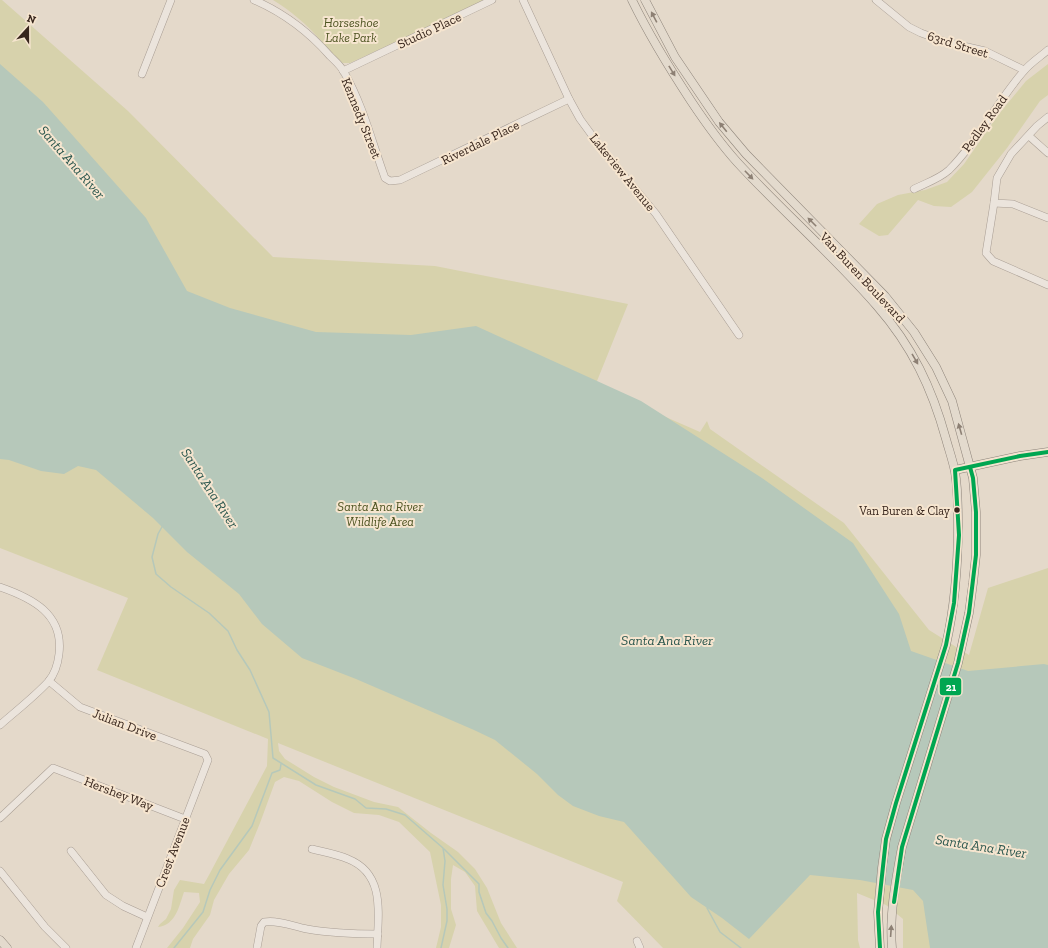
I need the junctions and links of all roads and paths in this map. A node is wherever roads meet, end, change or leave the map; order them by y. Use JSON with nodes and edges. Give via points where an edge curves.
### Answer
{"nodes":[{"id":1,"x":171,"y":0,"type":"edge"},
{"id":2,"x":254,"y":0,"type":"edge"},
{"id":3,"x":492,"y":0,"type":"edge"},
{"id":4,"x":523,"y":0,"type":"edge"},
{"id":5,"x":632,"y":0,"type":"edge"},
{"id":6,"x":645,"y":0,"type":"edge"},
{"id":7,"x":876,"y":0,"type":"edge"},
{"id":8,"x":1048,"y":50,"type":"edge"},
{"id":9,"x":1024,"y":70,"type":"junction"},
{"id":10,"x":343,"y":71,"type":"junction"},
{"id":11,"x":142,"y":74,"type":"dead end"},
{"id":12,"x":569,"y":99,"type":"junction"},
{"id":13,"x":1048,"y":117,"type":"edge"},
{"id":14,"x":1028,"y":136,"type":"junction"},
{"id":15,"x":1048,"y":153,"type":"edge"},
{"id":16,"x":390,"y":182,"type":"joint"},
{"id":17,"x":914,"y":188,"type":"dead end"},
{"id":18,"x":994,"y":203,"type":"junction"},
{"id":19,"x":1048,"y":218,"type":"edge"},
{"id":20,"x":1048,"y":285,"type":"edge"},
{"id":21,"x":739,"y":335,"type":"dead end"},
{"id":22,"x":1048,"y":452,"type":"edge"},
{"id":23,"x":970,"y":467,"type":"junction"},
{"id":24,"x":955,"y":470,"type":"junction"},
{"id":25,"x":0,"y":587,"type":"edge"},
{"id":26,"x":49,"y":681,"type":"junction"},
{"id":27,"x":0,"y":725,"type":"edge"},
{"id":28,"x":207,"y":756,"type":"joint"},
{"id":29,"x":0,"y":818,"type":"edge"},
{"id":30,"x":185,"y":819,"type":"junction"},
{"id":31,"x":312,"y":849,"type":"dead end"},
{"id":32,"x":71,"y":851,"type":"dead end"},
{"id":33,"x":0,"y":871,"type":"edge"},
{"id":34,"x":147,"y":918,"type":"junction"},
{"id":35,"x":378,"y":934,"type":"junction"},
{"id":36,"x":0,"y":940,"type":"edge"},
{"id":37,"x":7,"y":948,"type":"edge"},
{"id":38,"x":66,"y":948,"type":"edge"},
{"id":39,"x":136,"y":948,"type":"edge"},
{"id":40,"x":256,"y":948,"type":"edge"},
{"id":41,"x":378,"y":948,"type":"edge"},
{"id":42,"x":880,"y":948,"type":"edge"},
{"id":43,"x":892,"y":948,"type":"edge"}],
"edges":[{"from":1,"to":11,"type":"street"},
{"from":2,"to":10,"type":"street","name":"Kennedy Street","via":[[288,17],[304,29]]},
{"from":3,"to":10,"type":"street","name":"Studio Place"},
{"from":4,"to":12,"type":"street","name":"Lakeview Avenue"},
{"from":5,"to":24,"type":"main road","name":"Van Buren Boulevard","one_way":true,"via":[[656,46],[709,128],[736,161],[878,306],[905,343],[929,387]]},
{"from":23,"to":6,"type":"main road","name":"Van Buren Boulevard","one_way":true,"via":[[952,401],[936,367],[914,332],[885,296],[746,154],[719,122],[676,57]]},
{"from":7,"to":9,"type":"street","name":"63rd Street","via":[[909,27],[921,33],[985,51]]},
{"from":8,"to":9,"type":"street","name":"Pedley Road"},
{"from":9,"to":17,"type":"street","name":"Pedley Road","via":[[948,170],[937,179]]},
{"from":10,"to":16,"type":"street","name":"Kennedy Street","via":[[371,133],[386,178]]},
{"from":12,"to":16,"type":"street","name":"Riverdale Place","via":[[400,180]]},
{"from":12,"to":21,"type":"street","name":"Lakeview Avenue","via":[[602,149],[656,214]]},
{"from":13,"to":14,"type":"street"},
{"from":14,"to":15,"type":"street"},
{"from":14,"to":18,"type":"street","via":[[1011,154],[997,178]]},
{"from":18,"to":19,"type":"street","via":[[1013,204]]},
{"from":18,"to":20,"type":"street","via":[[986,253],[993,261]]},
{"from":22,"to":23,"type":"main road"},
{"from":23,"to":24,"type":"main road"},
{"from":43,"to":23,"type":"main road","name":"Van Buren Boulevard","one_way":true,"via":[[897,872],[902,847],[958,663],[969,613],[976,555],[976,512]]},
{"from":24,"to":42,"type":"main road","name":"Van Buren Boulevard","via":[[958,513],[952,621],[886,839],[878,912]]},
{"from":25,"to":26,"type":"street","via":[[33,601],[54,621],[61,642],[58,663]]},
{"from":26,"to":27,"type":"street"},
{"from":26,"to":28,"type":"street","name":"Julian Drive","via":[[80,707]]},
{"from":28,"to":30,"type":"street","name":"Crest Avenue","via":[[208,760]]},
{"from":29,"to":30,"type":"street","name":"Hershey Way","via":[[53,768]]},
{"from":30,"to":34,"type":"street","name":"Crest Avenue"},
{"from":31,"to":35,"type":"street","via":[[349,859],[364,868],[374,882],[378,897]]},
{"from":32,"to":34,"type":"street","via":[[106,895]]},
{"from":33,"to":38,"type":"street","via":[[45,927]]},
{"from":34,"to":39,"type":"street","name":"Crest Avenue"},
{"from":35,"to":40,"type":"street","via":[[336,933],[306,929],[273,920],[264,922],[261,926]]},
{"from":35,"to":41,"type":"street"},
{"from":36,"to":37,"type":"main road"}]}
